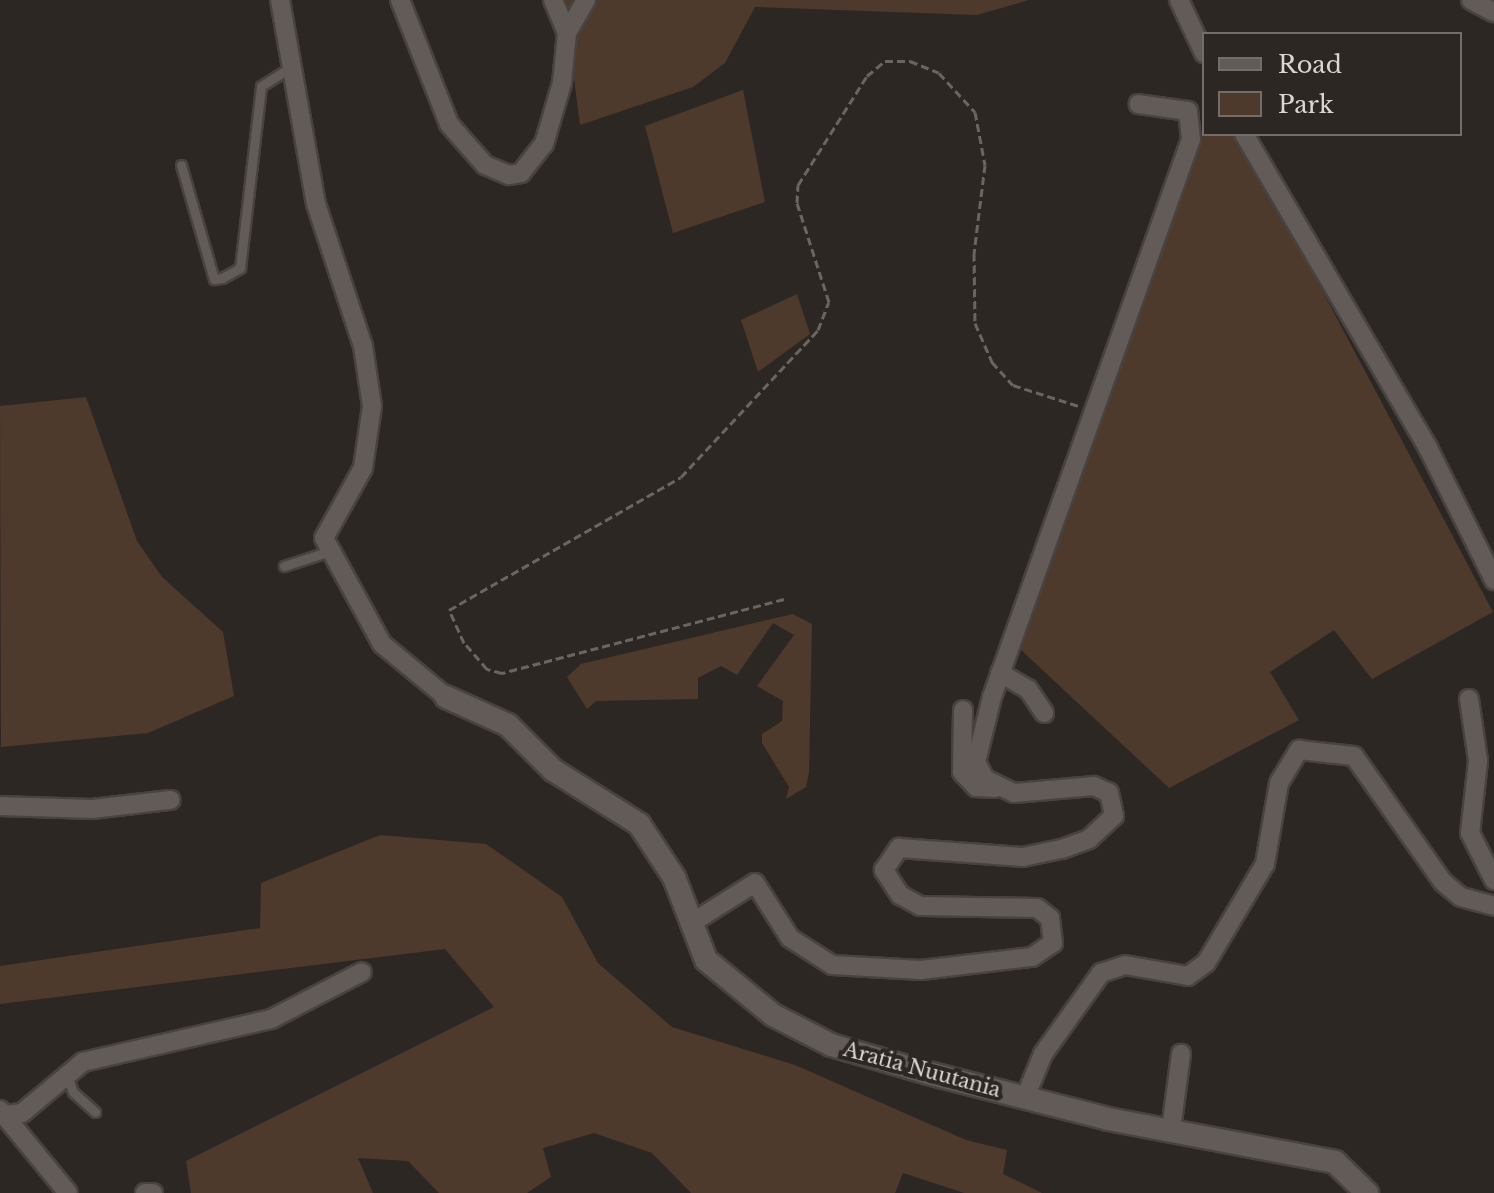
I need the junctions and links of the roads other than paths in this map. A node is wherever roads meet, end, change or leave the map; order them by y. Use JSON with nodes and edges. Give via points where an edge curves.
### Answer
{"nodes":[{"id":1,"x":280,"y":0,"type":"edge"},
{"id":2,"x":400,"y":0,"type":"edge"},
{"id":3,"x":553,"y":0,"type":"edge"},
{"id":4,"x":586,"y":0,"type":"edge"},
{"id":5,"x":1179,"y":0,"type":"edge"},
{"id":6,"x":1471,"y":0,"type":"edge"},
{"id":7,"x":1494,"y":12,"type":"edge"},
{"id":8,"x":567,"y":33,"type":"junction"},
{"id":9,"x":1202,"y":49,"type":"edge"},
{"id":10,"x":293,"y":66,"type":"junction"},
{"id":11,"x":1138,"y":104,"type":"dead end"},
{"id":12,"x":1245,"y":136,"type":"edge"},
{"id":13,"x":181,"y":165,"type":"dead end"},
{"id":14,"x":330,"y":551,"type":"junction"},
{"id":15,"x":284,"y":566,"type":"dead end"},
{"id":16,"x":1494,"y":580,"type":"edge"},
{"id":17,"x":1000,"y":673,"type":"junction"},
{"id":18,"x":446,"y":697,"type":"joint"},
{"id":19,"x":1469,"y":699,"type":"dead end"},
{"id":20,"x":963,"y":710,"type":"dead end"},
{"id":21,"x":1044,"y":713,"type":"dead end"},
{"id":22,"x":998,"y":789,"type":"junction"},
{"id":23,"x":170,"y":800,"type":"dead end"},
{"id":24,"x":0,"y":806,"type":"edge"},
{"id":25,"x":1494,"y":880,"type":"edge"},
{"id":26,"x":1494,"y":906,"type":"edge"},
{"id":27,"x":690,"y":924,"type":"junction"},
{"id":28,"x":362,"y":972,"type":"dead end"},
{"id":29,"x":1181,"y":1054,"type":"dead end"},
{"id":30,"x":67,"y":1075,"type":"junction"},
{"id":31,"x":1025,"y":1098,"type":"junction"},
{"id":32,"x":2,"y":1112,"type":"edge"},
{"id":33,"x":95,"y":1112,"type":"dead end"},
{"id":34,"x":1171,"y":1130,"type":"junction"},
{"id":35,"x":68,"y":1193,"type":"edge"},
{"id":36,"x":145,"y":1193,"type":"edge"},
{"id":37,"x":153,"y":1193,"type":"edge"},
{"id":38,"x":1367,"y":1193,"type":"edge"}],
"edges":[{"from":1,"to":10,"type":"street"},
{"from":2,"to":8,"type":"street","via":[[449,124],[485,165],[509,175],[521,173],[544,144],[562,83]]},
{"from":3,"to":8,"type":"street"},
{"from":4,"to":8,"type":"street"},
{"from":5,"to":9,"type":"street"},
{"from":6,"to":7,"type":"street"},
{"from":10,"to":13,"type":"lane","via":[[261,86],[240,268],[222,278],[214,279]]},
{"from":10,"to":14,"type":"street","via":[[316,204],[363,346],[372,406],[363,468],[324,530]]},
{"from":11,"to":17,"type":"street","via":[[1188,111],[1191,139]]},
{"from":12,"to":16,"type":"street","via":[[1428,448]]},
{"from":14,"to":15,"type":"lane"},
{"from":14,"to":18,"type":"street","via":[[382,644]]},
{"from":17,"to":21,"type":"street","via":[[1028,689]]},
{"from":17,"to":22,"type":"street","via":[[976,762]]},
{"from":18,"to":27,"type":"street","name":"Aratia Nuutania","via":[[508,725],[553,770],[623,809],[674,877]]},
{"from":19,"to":25,"type":"street","via":[[1478,761],[1470,833]]},
{"from":20,"to":22,"type":"street","via":[[962,772],[976,787]]},
{"from":22,"to":27,"type":"street","via":[[1033,794],[1094,786],[1109,793],[1114,816],[1089,839],[1023,857],[899,848],[888,854],[887,881],[920,906],[1037,908],[1055,932],[1045,952],[921,970],[832,965],[790,938],[755,883]]},
{"from":23,"to":24,"type":"street","via":[[92,809]]},
{"from":26,"to":31,"type":"street","name":"Aratia Nuutania","via":[[1461,897],[1443,882],[1354,756],[1299,750],[1279,783],[1265,864],[1206,963],[1188,976],[1125,965],[1101,973],[1043,1054]]},
{"from":27,"to":31,"type":"street","name":"Aratia Nuutania","via":[[725,981],[819,1038]]},
{"from":28,"to":30,"type":"street","via":[[271,1019],[122,1049]]},
{"from":29,"to":34,"type":"street"},
{"from":30,"to":32,"type":"street","via":[[22,1113]]},
{"from":30,"to":33,"type":"lane","via":[[73,1092]]},
{"from":31,"to":34,"type":"street","name":"Aratia Nuutania"},
{"from":32,"to":35,"type":"street"},
{"from":34,"to":38,"type":"street","name":"Aratia Nuutania","via":[[1335,1162]]},
{"from":36,"to":37,"type":"street"}]}
